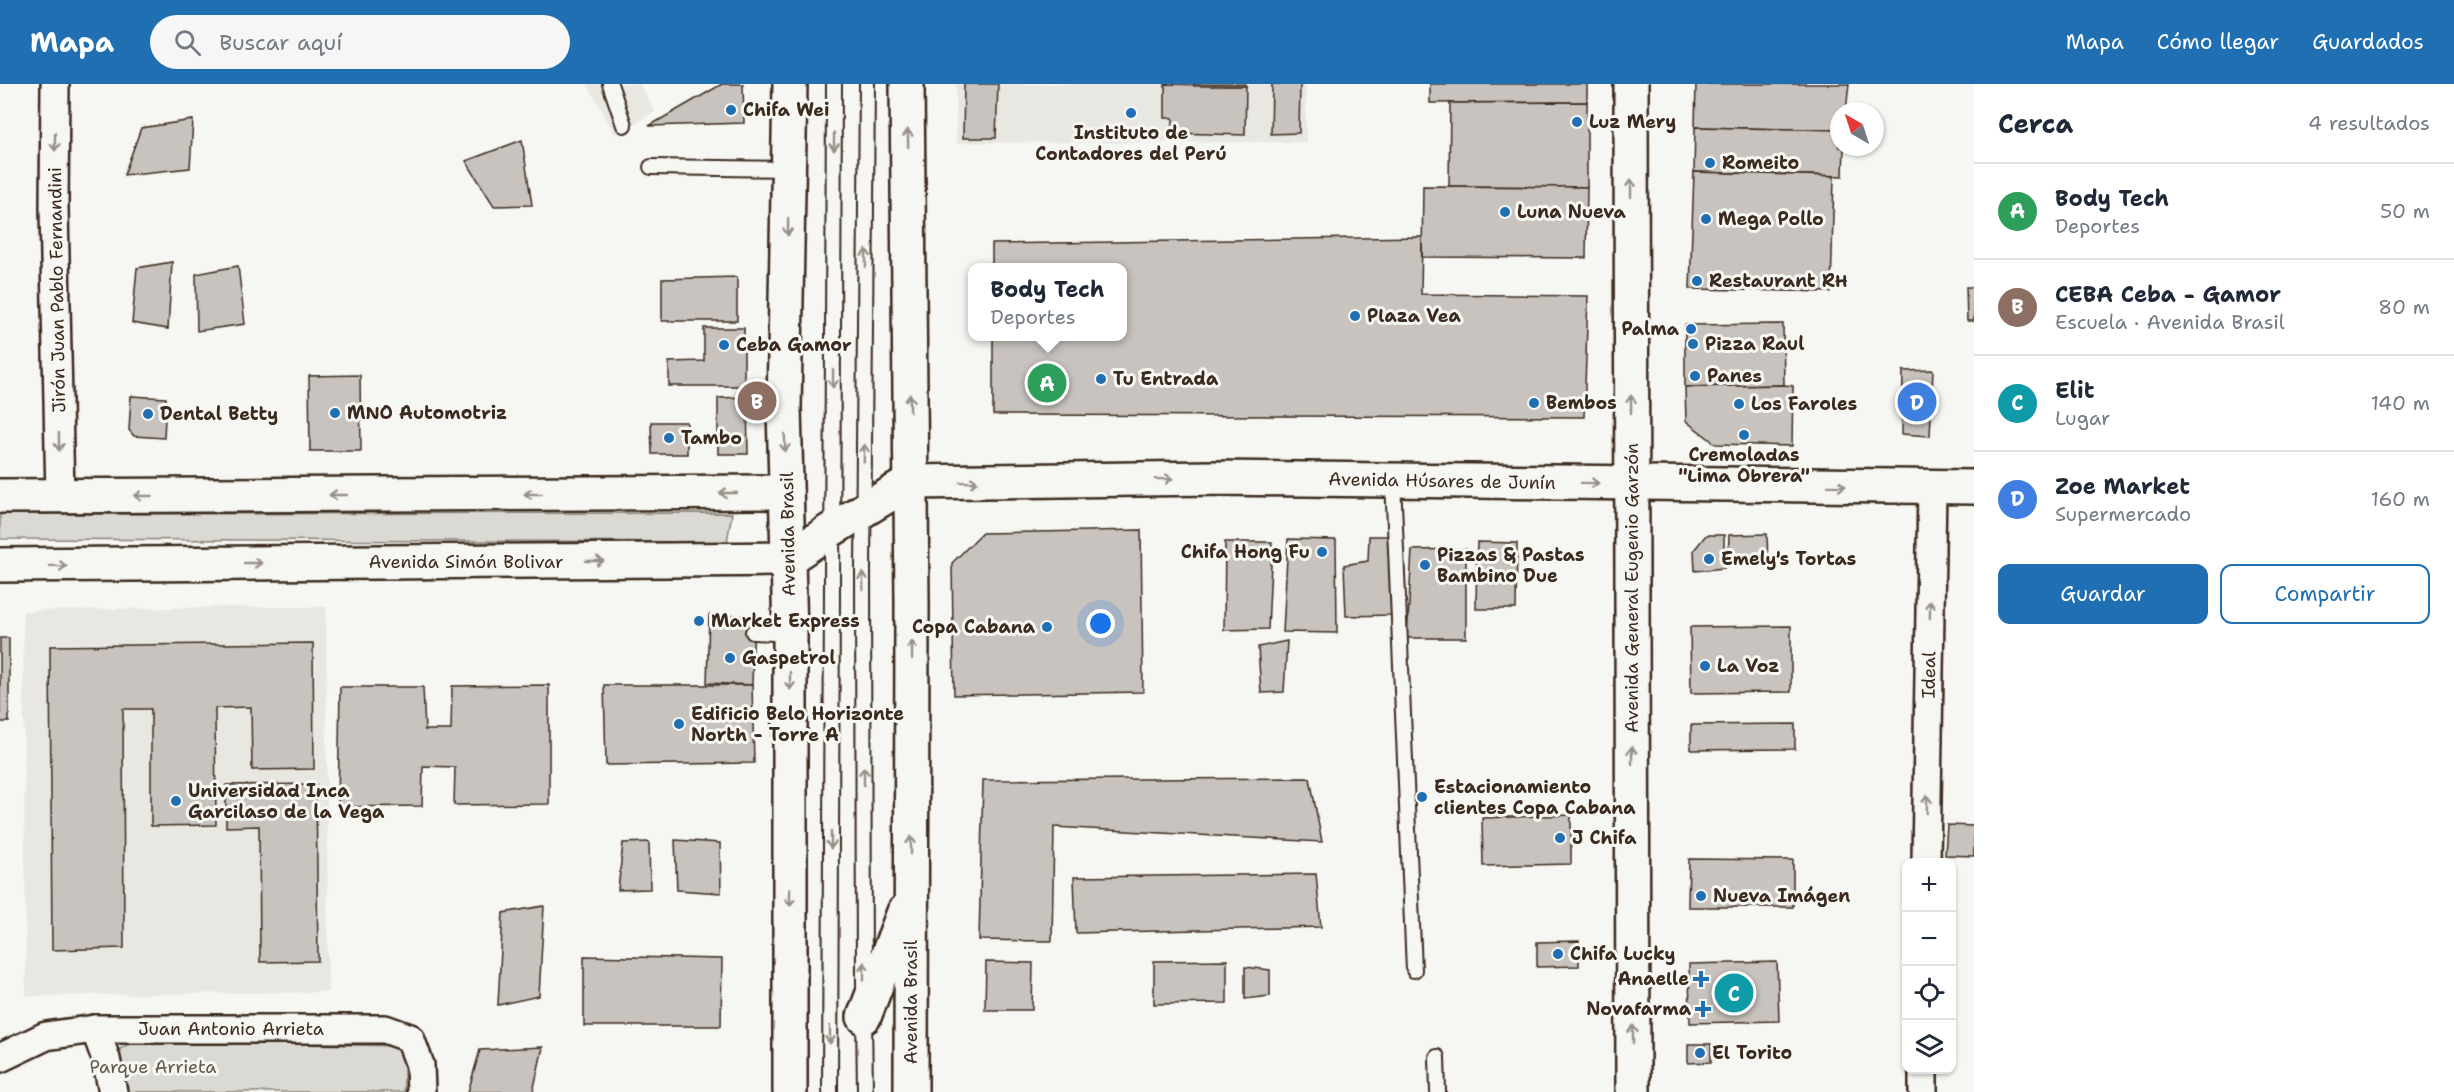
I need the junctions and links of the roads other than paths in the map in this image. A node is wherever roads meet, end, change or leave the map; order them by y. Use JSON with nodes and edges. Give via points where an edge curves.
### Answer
{"nodes":[{"id":1,"x":55,"y":84,"type":"edge"},
{"id":2,"x":610,"y":84,"type":"edge"},
{"id":3,"x":790,"y":84,"type":"edge"},
{"id":4,"x":834,"y":84,"type":"edge"},
{"id":5,"x":867,"y":84,"type":"edge"},
{"id":6,"x":907,"y":84,"type":"edge"},
{"id":7,"x":1631,"y":84,"type":"edge"},
{"id":8,"x":624,"y":125,"type":"dead end"},
{"id":9,"x":651,"y":167,"type":"dead end"},
{"id":10,"x":789,"y":169,"type":"junction"},
{"id":11,"x":1393,"y":480,"type":"junction"},
{"id":12,"x":910,"y":482,"type":"junction"},
{"id":13,"x":1631,"y":483,"type":"junction"},
{"id":14,"x":1932,"y":487,"type":"junction"},
{"id":15,"x":1974,"y":487,"type":"edge"},
{"id":16,"x":786,"y":492,"type":"junction"},
{"id":17,"x":0,"y":496,"type":"edge"},
{"id":18,"x":60,"y":497,"type":"junction"},
{"id":19,"x":863,"y":511,"type":"junction"},
{"id":20,"x":831,"y":530,"type":"junction"},
{"id":21,"x":788,"y":560,"type":"junction"},
{"id":22,"x":0,"y":565,"type":"edge"},
{"id":23,"x":753,"y":632,"type":"dead end"},
{"id":24,"x":790,"y":634,"type":"junction"},
{"id":25,"x":1926,"y":858,"type":"edge"},
{"id":26,"x":911,"y":893,"type":"junction"},
{"id":27,"x":1414,"y":970,"type":"dead end"},
{"id":28,"x":864,"y":1017,"type":"junction"},
{"id":29,"x":94,"y":1029,"type":"junction"},
{"id":30,"x":1437,"y":1057,"type":"dead end"},
{"id":31,"x":0,"y":1058,"type":"edge"},
{"id":32,"x":1923,"y":1074,"type":"edge"},
{"id":33,"x":113,"y":1092,"type":"edge"},
{"id":34,"x":421,"y":1092,"type":"edge"},
{"id":35,"x":790,"y":1092,"type":"edge"},
{"id":36,"x":830,"y":1092,"type":"edge"},
{"id":37,"x":865,"y":1092,"type":"edge"},
{"id":38,"x":911,"y":1092,"type":"edge"},
{"id":39,"x":1438,"y":1092,"type":"edge"},
{"id":40,"x":1633,"y":1092,"type":"edge"},
{"id":41,"x":1923,"y":1092,"type":"edge"}],
"edges":[{"from":1,"to":18,"type":"street","name":"Jirón Juan Pablo Fernandini","one_way":true},
{"from":2,"to":8,"type":"lane"},
{"from":3,"to":10,"type":"main road","name":"Avenida Brasil"},
{"from":4,"to":20,"type":"lane","one_way":true},
{"from":19,"to":5,"type":"lane","one_way":true},
{"from":12,"to":6,"type":"main road","name":"Avenida Brasil","one_way":true},
{"from":13,"to":7,"type":"main road","name":"Avenida General Eugenio Garzón","one_way":true},
{"from":9,"to":10,"type":"lane"},
{"from":10,"to":16,"type":"main road","name":"Avenida Brasil","one_way":true},
{"from":12,"to":11,"type":"main road","name":"Avenida Húsares de Junín","one_way":true},
{"from":11,"to":13,"type":"main road","name":"Avenida Húsares de Junín","one_way":true},
{"from":11,"to":27,"type":"lane"},
{"from":12,"to":19,"type":"main road"},
{"from":26,"to":12,"type":"main road","name":"Avenida Brasil","one_way":true},
{"from":13,"to":14,"type":"main road","name":"Avenida Húsares de Junín","one_way":true},
{"from":40,"to":13,"type":"main road","name":"Avenida General Eugenio Garzón","one_way":true},
{"from":14,"to":15,"type":"main road","name":"Avenida Húsares de Junín"},
{"from":25,"to":14,"type":"street","name":"Ideal","one_way":true},
{"from":16,"to":18,"type":"main road","one_way":true},
{"from":16,"to":21,"type":"main road","name":"Avenida Brasil"},
{"from":17,"to":18,"type":"main road"},
{"from":19,"to":20,"type":"main road"},
{"from":28,"to":19,"type":"lane","one_way":true},
{"from":20,"to":21,"type":"main road"},
{"from":20,"to":36,"type":"lane","one_way":true},
{"from":22,"to":21,"type":"main road","name":"Avenida Simón Bolivar","one_way":true},
{"from":21,"to":24,"type":"main road","name":"Avenida Brasil"},
{"from":23,"to":24,"type":"lane"},
{"from":24,"to":35,"type":"main road","name":"Avenida Brasil","one_way":true},
{"from":26,"to":28,"type":"main road"},
{"from":26,"to":38,"type":"main road","name":"Avenida Brasil"},
{"from":28,"to":37,"type":"lane"},
{"from":29,"to":31,"type":"street","name":"Juan Antonio Arrieta","via":[[46,1036]]},
{"from":29,"to":33,"type":"street"},
{"from":29,"to":34,"type":"street","name":"Juan Antonio Arrieta","via":[[385,1029],[410,1038],[420,1065]]},
{"from":30,"to":39,"type":"lane"},
{"from":32,"to":41,"type":"street"}]}
